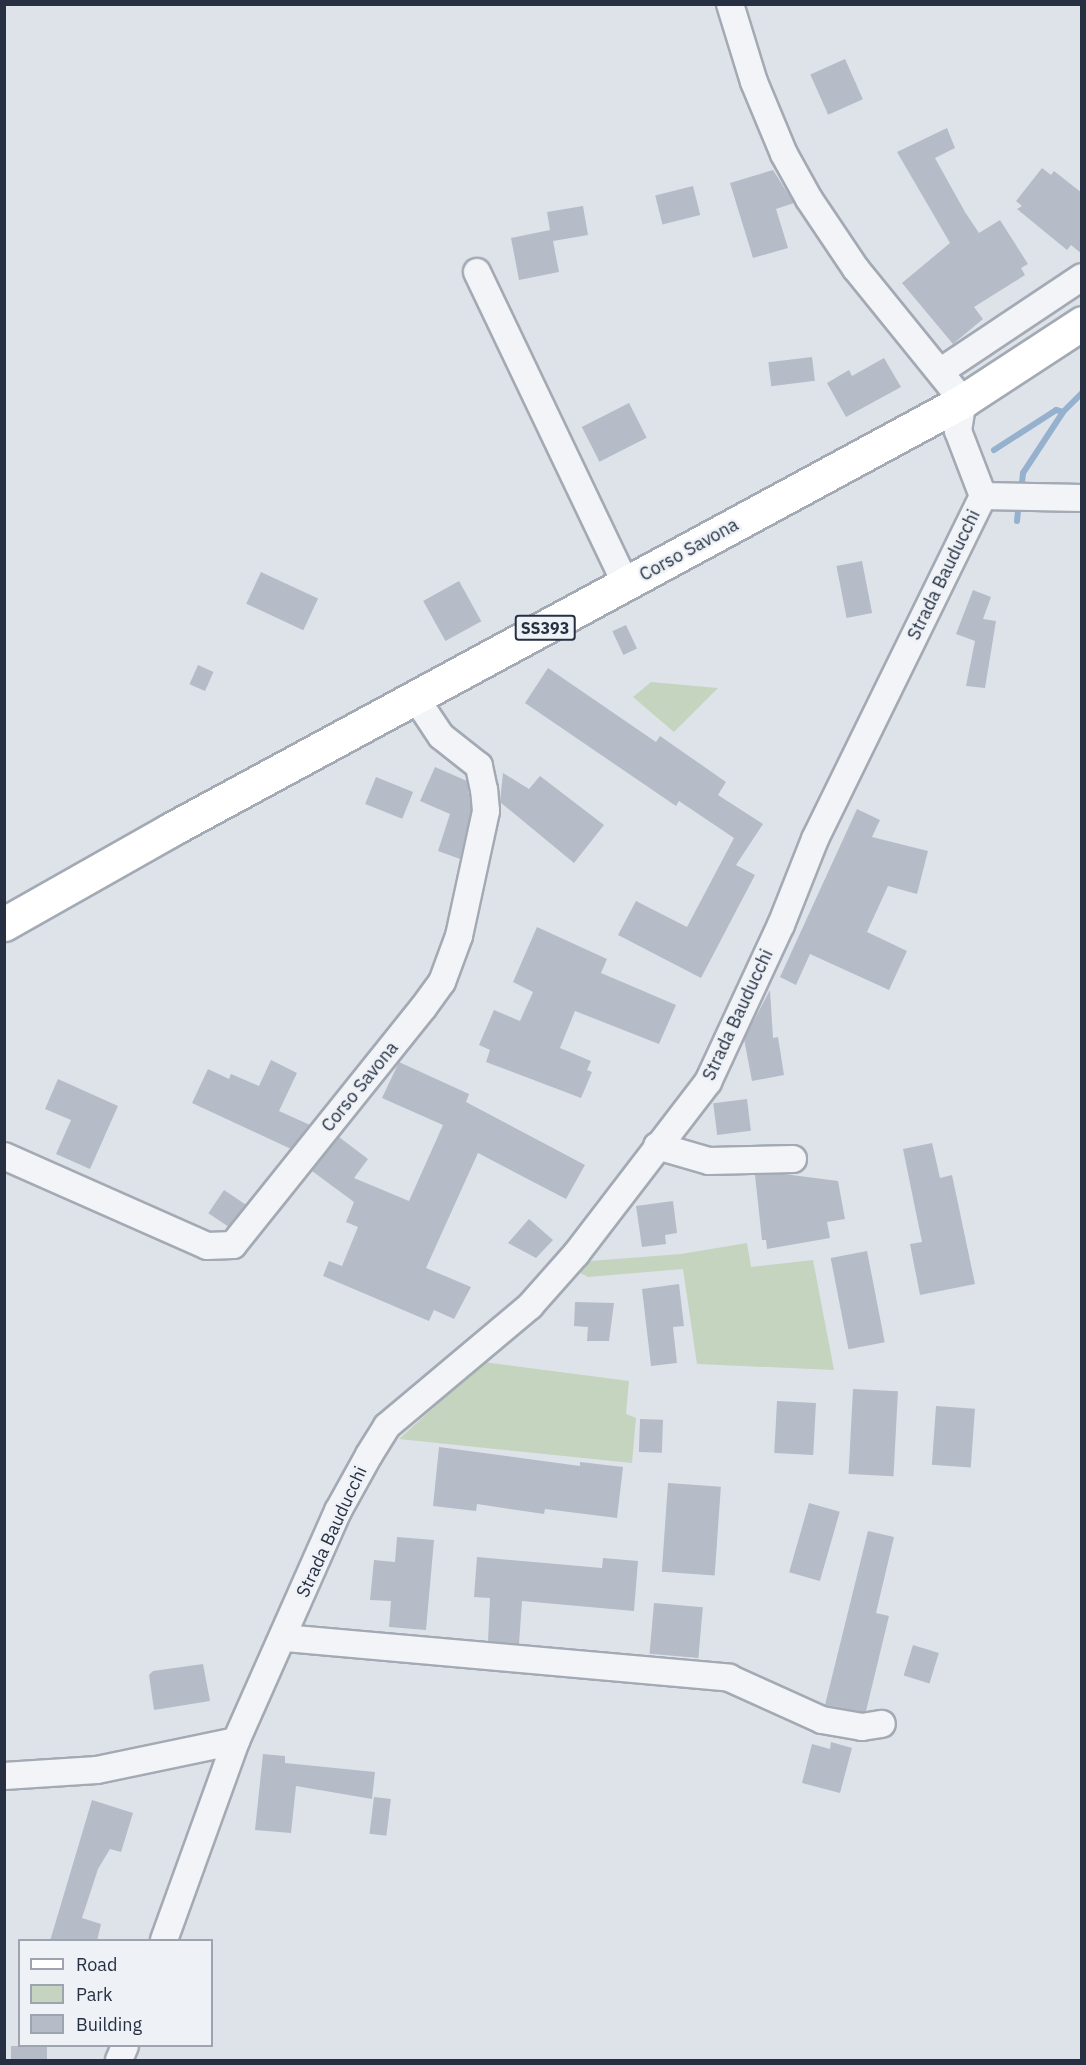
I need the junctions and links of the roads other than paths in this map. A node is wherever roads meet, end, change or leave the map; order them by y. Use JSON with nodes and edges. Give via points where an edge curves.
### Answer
{"nodes":[{"id":1,"x":730,"y":4,"type":"edge"},
{"id":2,"x":477,"y":272,"type":"dead end"},
{"id":3,"x":1082,"y":277,"type":"edge"},
{"id":4,"x":1082,"y":323,"type":"edge"},
{"id":5,"x":941,"y":371,"type":"junction"},
{"id":6,"x":963,"y":401,"type":"junction"},
{"id":7,"x":995,"y":496,"type":"junction"},
{"id":8,"x":1082,"y":498,"type":"edge"},
{"id":9,"x":627,"y":584,"type":"junction"},
{"id":10,"x":415,"y":697,"type":"junction"},
{"id":11,"x":4,"y":924,"type":"edge"},
{"id":12,"x":657,"y":1146,"type":"junction"},
{"id":13,"x":4,"y":1156,"type":"edge"},
{"id":14,"x":794,"y":1160,"type":"dead end"},
{"id":15,"x":285,"y":1638,"type":"junction"},
{"id":16,"x":882,"y":1724,"type":"dead end"},
{"id":17,"x":236,"y":1741,"type":"junction"},
{"id":18,"x":4,"y":1776,"type":"edge"},
{"id":19,"x":165,"y":1939,"type":"edge"}],
"edges":[{"from":1,"to":5,"type":"street","via":[[754,82],[784,154],[809,199],[856,269]]},
{"from":2,"to":9,"type":"street"},
{"from":3,"to":5,"type":"street"},
{"from":4,"to":6,"type":"main road","name":"Corso Savona","number":"SS393"},
{"from":5,"to":6,"type":"street"},
{"from":6,"to":7,"type":"street","name":"Strada Bauducchi","via":[[958,431]]},
{"from":6,"to":9,"type":"main road","name":"Corso Savona","number":"SS393"},
{"from":7,"to":8,"type":"street"},
{"from":7,"to":12,"type":"street","name":"Strada Bauducchi","via":[[815,838],[781,925],[708,1082]]},
{"from":9,"to":10,"type":"main road","name":"Corso Savona","number":"SS393"},
{"from":10,"to":11,"type":"main road","name":"Corso Savona","number":"SS393"},
{"from":10,"to":13,"type":"street","name":"Corso Savona","via":[[441,736],[479,766],[484,790],[486,811],[459,936],[442,982],[423,1008],[233,1245],[207,1246]]},
{"from":12,"to":14,"type":"street","via":[[709,1161]]},
{"from":12,"to":15,"type":"street","name":"Strada Bauducchi","via":[[612,1210],[530,1306],[387,1426],[338,1511]]},
{"from":15,"to":16,"type":"street","via":[[729,1678],[822,1720],[862,1727]]},
{"from":15,"to":17,"type":"street","name":"Strada Bauducchi"},
{"from":17,"to":18,"type":"street","via":[[97,1770]]},
{"from":17,"to":19,"type":"street","name":"Strada Bauducchi"}]}
